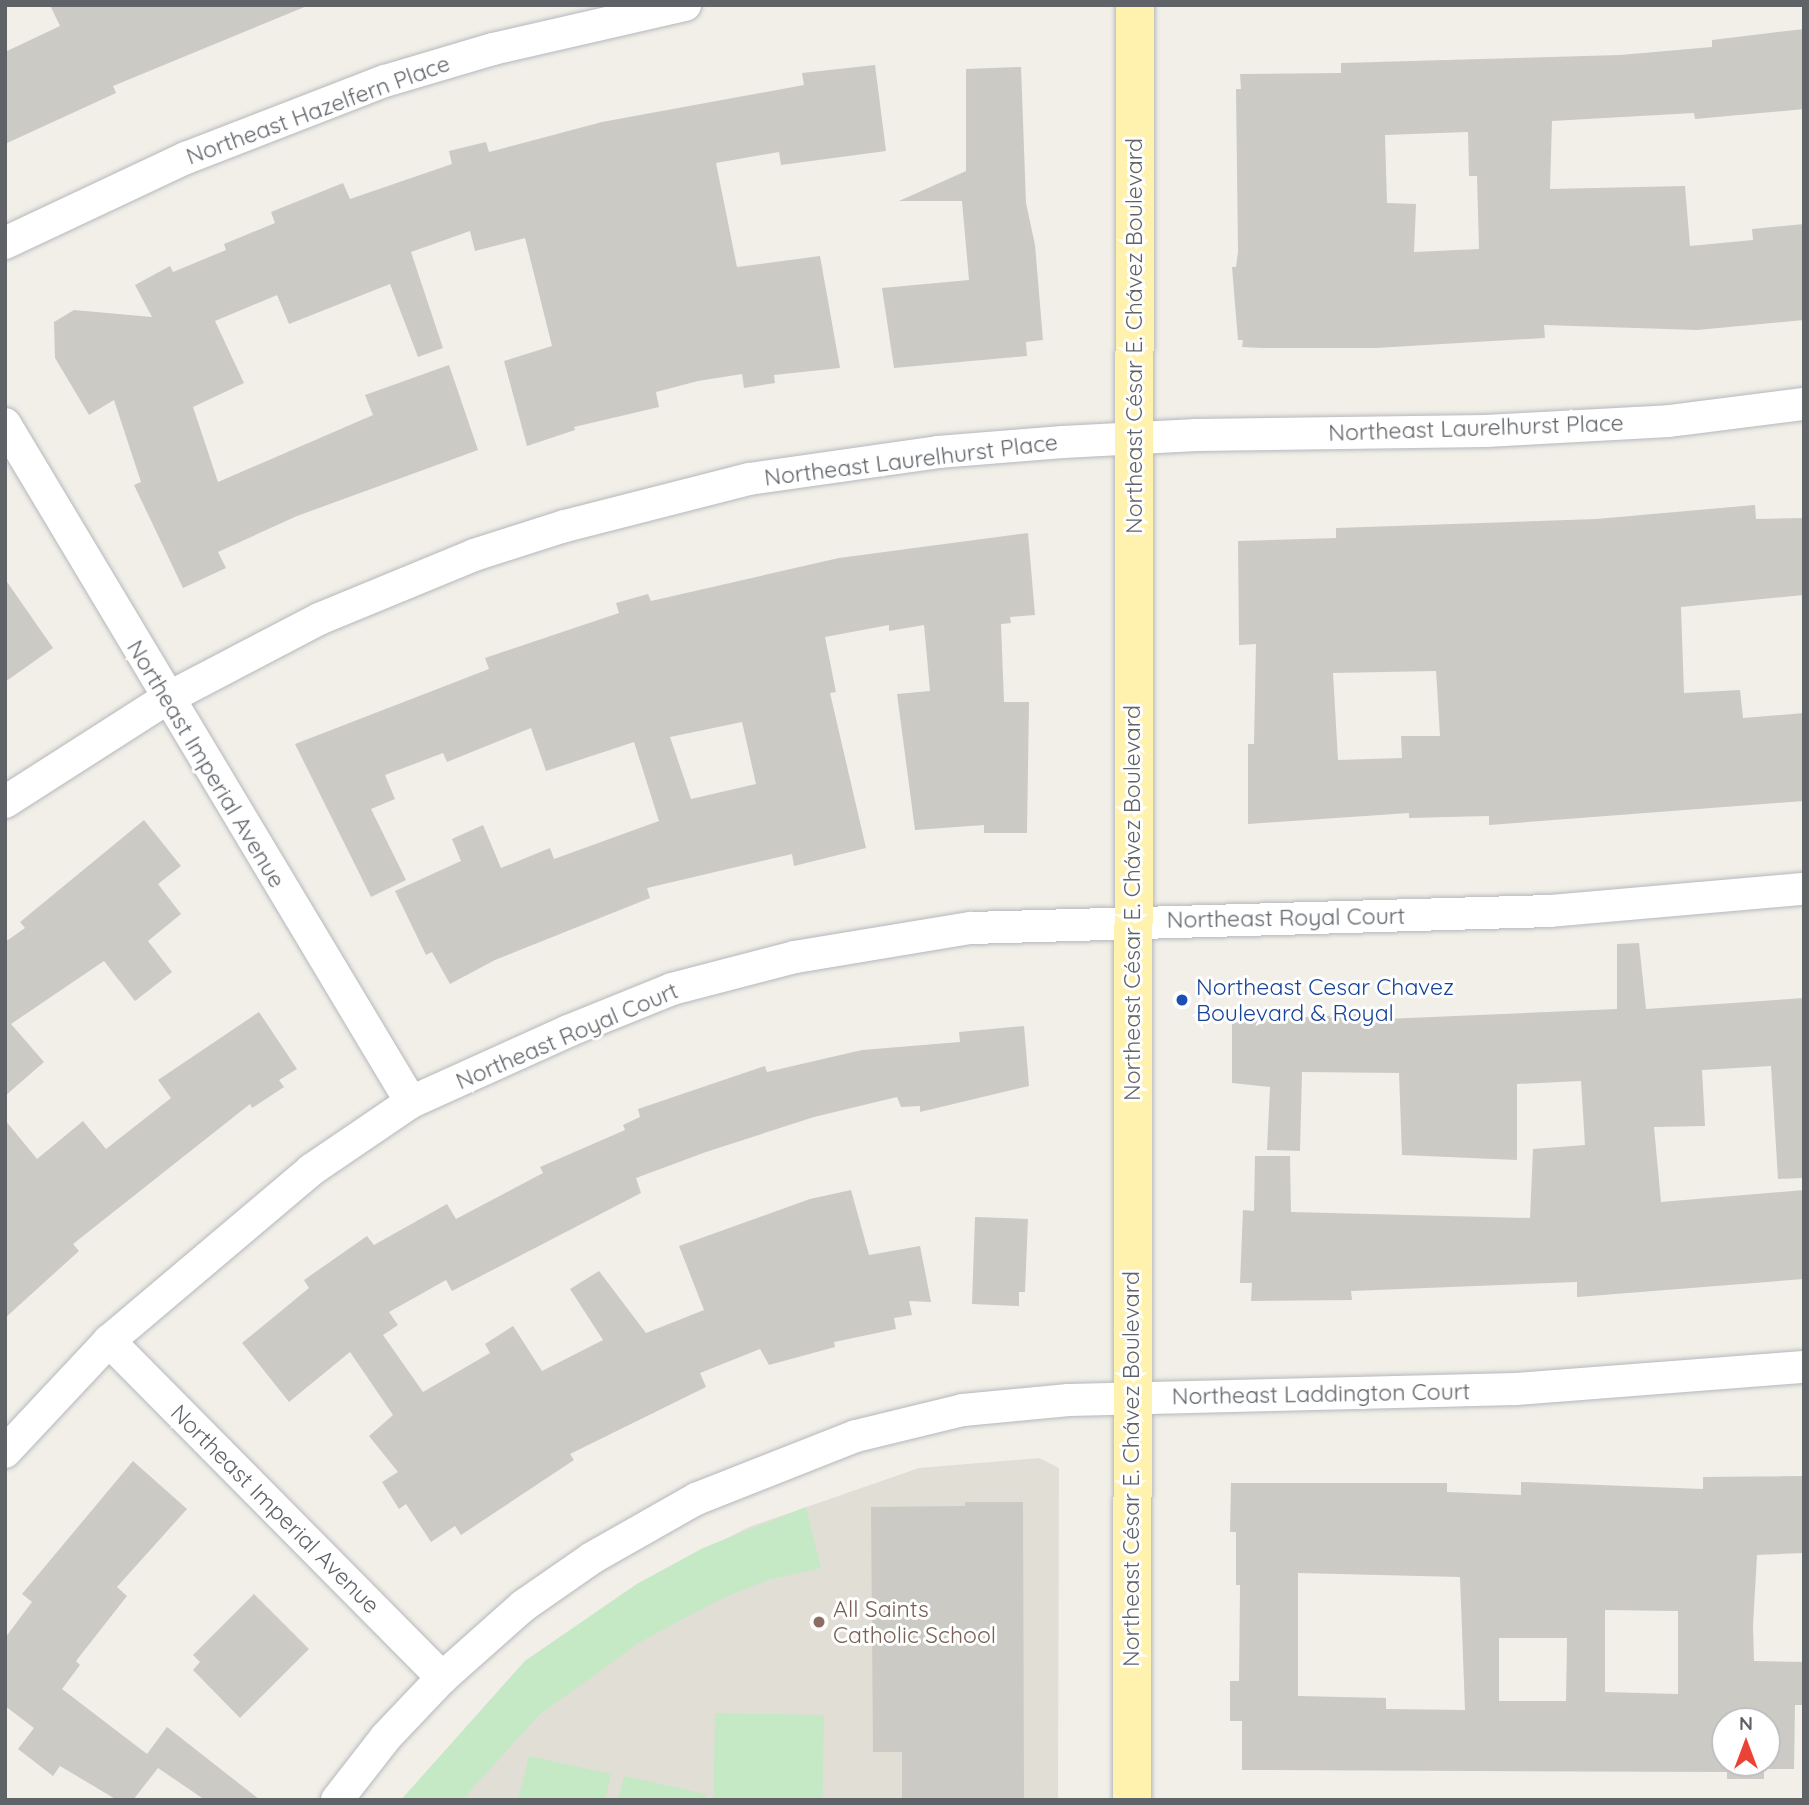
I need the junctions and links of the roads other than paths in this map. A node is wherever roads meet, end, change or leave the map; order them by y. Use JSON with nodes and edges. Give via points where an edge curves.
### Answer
{"nodes":[{"id":1,"x":685,"y":5,"type":"edge"},
{"id":2,"x":1135,"y":5,"type":"edge"},
{"id":3,"x":5,"y":243,"type":"edge"},
{"id":4,"x":1804,"y":404,"type":"edge"},
{"id":5,"x":5,"y":424,"type":"edge"},
{"id":6,"x":1134,"y":437,"type":"junction"},
{"id":7,"x":166,"y":699,"type":"junction"},
{"id":8,"x":5,"y":802,"type":"edge"},
{"id":9,"x":1804,"y":889,"type":"edge"},
{"id":10,"x":1132,"y":920,"type":"junction"},
{"id":11,"x":411,"y":1102,"type":"junction"},
{"id":12,"x":109,"y":1341,"type":"junction"},
{"id":13,"x":1804,"y":1367,"type":"edge"},
{"id":14,"x":1130,"y":1398,"type":"junction"},
{"id":15,"x":5,"y":1452,"type":"edge"},
{"id":16,"x":442,"y":1678,"type":"junction"},
{"id":17,"x":337,"y":1800,"type":"edge"},
{"id":18,"x":1132,"y":1800,"type":"edge"}],
"edges":[{"from":1,"to":3,"type":"street","name":"Northeast Hazelfern Place","via":[[558,33],[385,81],[186,158]]},
{"from":2,"to":6,"type":"main road","name":"Northeast César E. Chávez Boulevard"},
{"from":4,"to":6,"type":"street","name":"Northeast Laurelhurst Place","via":[[1669,421],[1486,431]]},
{"from":5,"to":7,"type":"street","name":"Northeast Imperial Avenue"},
{"from":6,"to":7,"type":"street","name":"Northeast Laurelhurst Place","via":[[844,463],[619,511],[474,555],[389,589],[253,651]]},
{"from":6,"to":10,"type":"main road","name":"Northeast César E. Chávez Boulevard"},
{"from":7,"to":8,"type":"street","name":"Northeast Laurelhurst Place"},
{"from":7,"to":11,"type":"street","name":"Northeast Imperial Avenue"},
{"from":9,"to":10,"type":"street","name":"Northeast Royal Court","via":[[1550,911]]},
{"from":10,"to":11,"type":"street","name":"Northeast Royal Court","via":[[971,929],[795,957],[673,989]]},
{"from":10,"to":14,"type":"main road","name":"Northeast César E. Chávez Boulevard"},
{"from":11,"to":12,"type":"street","name":"Northeast Royal Court","via":[[311,1170]]},
{"from":12,"to":15,"type":"street","name":"Northeast Royal Court"},
{"from":12,"to":16,"type":"street","name":"Northeast Imperial Avenue"},
{"from":13,"to":14,"type":"street","name":"Northeast Laddington Court","via":[[1516,1389]]},
{"from":14,"to":16,"type":"street","name":"Northeast Laddington Court","via":[[963,1410],[856,1436],[753,1473],[659,1518],[593,1558],[523,1606]]},
{"from":14,"to":18,"type":"main road","name":"Northeast César E. Chávez Boulevard"},
{"from":16,"to":17,"type":"street","name":"Northeast Laddington Court","via":[[386,1737]]}]}
